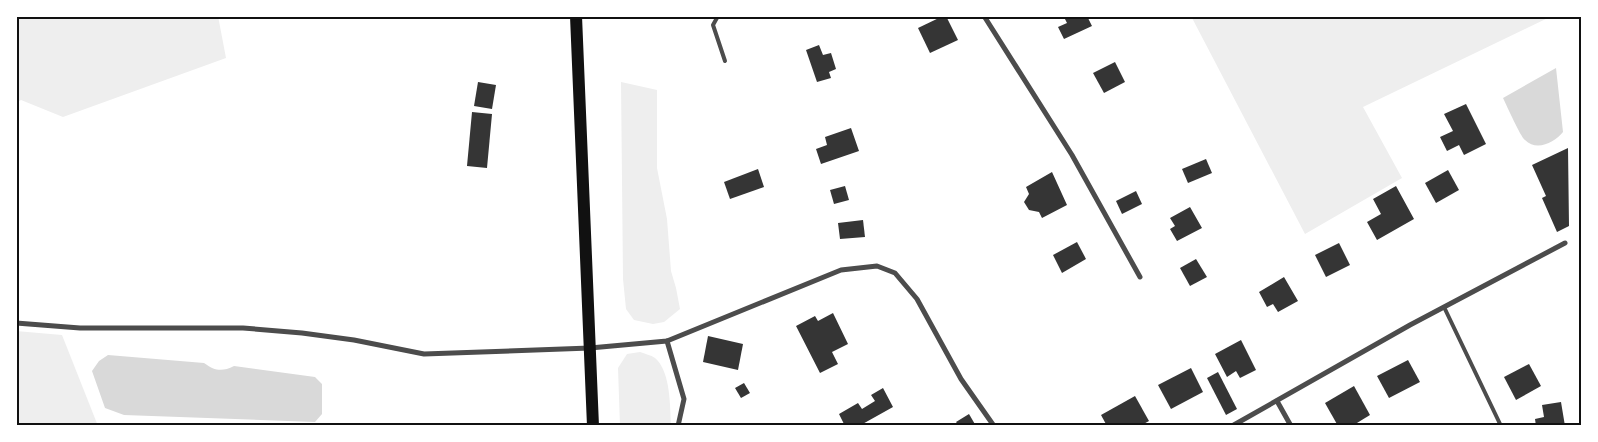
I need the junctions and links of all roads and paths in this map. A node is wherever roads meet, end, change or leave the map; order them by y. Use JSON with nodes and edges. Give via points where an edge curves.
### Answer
{"nodes":[{"id":1,"x":576,"y":16,"type":"edge"},
{"id":2,"x":718,"y":16,"type":"edge"},
{"id":3,"x":984,"y":16,"type":"edge"},
{"id":4,"x":725,"y":61,"type":"dead end"},
{"id":5,"x":1565,"y":243,"type":"dead end"},
{"id":6,"x":1140,"y":277,"type":"dead end"},
{"id":7,"x":1444,"y":307,"type":"junction"},
{"id":8,"x":16,"y":323,"type":"edge"},
{"id":9,"x":667,"y":341,"type":"junction"},
{"id":10,"x":590,"y":348,"type":"junction"},
{"id":11,"x":1277,"y":401,"type":"junction"},
{"id":12,"x":593,"y":426,"type":"edge"},
{"id":13,"x":678,"y":426,"type":"edge"},
{"id":14,"x":994,"y":426,"type":"edge"},
{"id":15,"x":1232,"y":426,"type":"edge"},
{"id":16,"x":1291,"y":426,"type":"edge"},
{"id":17,"x":1501,"y":426,"type":"edge"}],
"edges":[{"from":1,"to":10,"type":"main road"},
{"from":2,"to":4,"type":"lane","via":[[713,25]]},
{"from":3,"to":6,"type":"street","via":[[1072,155]]},
{"from":5,"to":7,"type":"street"},
{"from":7,"to":11,"type":"street"},
{"from":7,"to":17,"type":"lane"},
{"from":8,"to":10,"type":"street","via":[[80,328],[243,328],[354,340],[424,354]]},
{"from":9,"to":10,"type":"street"},
{"from":9,"to":13,"type":"street","via":[[684,399]]},
{"from":9,"to":14,"type":"street","via":[[842,270],[877,266],[895,273],[917,299],[961,379]]},
{"from":10,"to":12,"type":"main road"},
{"from":11,"to":15,"type":"street"},
{"from":11,"to":16,"type":"street"}]}
